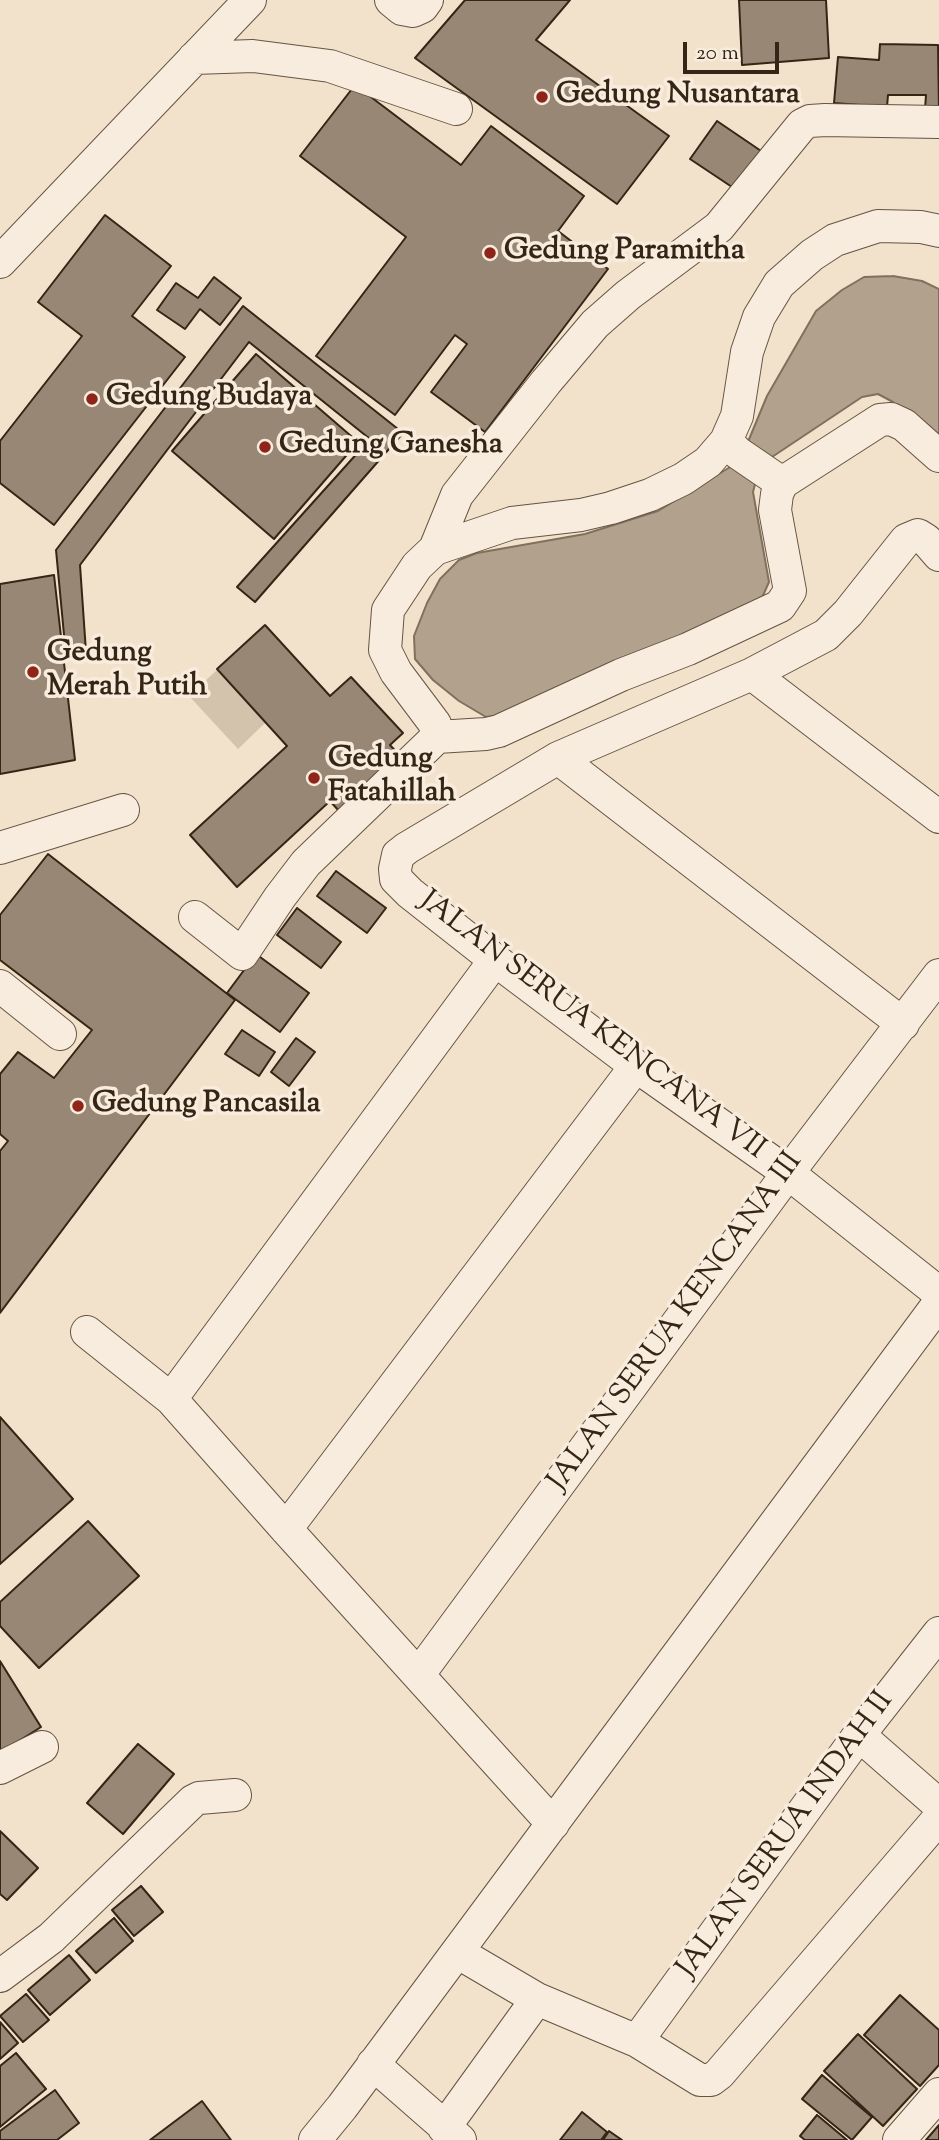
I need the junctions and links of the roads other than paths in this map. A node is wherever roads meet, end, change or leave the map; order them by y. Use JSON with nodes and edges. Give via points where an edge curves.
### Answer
{"nodes":[{"id":1,"x":250,"y":0,"type":"edge"},
{"id":2,"x":391,"y":0,"type":"edge"},
{"id":3,"x":427,"y":0,"type":"edge"},
{"id":4,"x":194,"y":58,"type":"junction"},
{"id":5,"x":456,"y":110,"type":"dead end"},
{"id":6,"x":939,"y":122,"type":"edge"},
{"id":7,"x":939,"y":230,"type":"edge"},
{"id":8,"x":0,"y":262,"type":"edge"},
{"id":9,"x":732,"y":447,"type":"junction"},
{"id":10,"x":939,"y":456,"type":"edge"},
{"id":11,"x":775,"y":478,"type":"junction"},
{"id":12,"x":435,"y":549,"type":"junction"},
{"id":13,"x":939,"y":555,"type":"edge"},
{"id":14,"x":752,"y":674,"type":"junction"},
{"id":15,"x":437,"y":737,"type":"junction"},
{"id":16,"x":558,"y":758,"type":"junction"},
{"id":17,"x":123,"y":810,"type":"dead end"},
{"id":18,"x":939,"y":817,"type":"edge"},
{"id":19,"x":0,"y":848,"type":"edge"},
{"id":20,"x":195,"y":917,"type":"dead end"},
{"id":21,"x":495,"y":960,"type":"junction"},
{"id":22,"x":939,"y":975,"type":"edge"},
{"id":23,"x":0,"y":986,"type":"edge"},
{"id":24,"x":903,"y":1024,"type":"junction"},
{"id":25,"x":60,"y":1034,"type":"dead end"},
{"id":26,"x":636,"y":1066,"type":"junction"},
{"id":27,"x":788,"y":1173,"type":"junction"},
{"id":28,"x":939,"y":1293,"type":"edge"},
{"id":29,"x":939,"y":1303,"type":"edge"},
{"id":30,"x":87,"y":1332,"type":"dead end"},
{"id":31,"x":171,"y":1399,"type":"junction"},
{"id":32,"x":286,"y":1530,"type":"junction"},
{"id":33,"x":939,"y":1633,"type":"edge"},
{"id":34,"x":419,"y":1674,"type":"junction"},
{"id":35,"x":859,"y":1735,"type":"junction"},
{"id":36,"x":43,"y":1748,"type":"dead end"},
{"id":37,"x":0,"y":1768,"type":"edge"},
{"id":38,"x":236,"y":1795,"type":"dead end"},
{"id":39,"x":939,"y":1805,"type":"edge"},
{"id":40,"x":939,"y":1818,"type":"edge"},
{"id":41,"x":553,"y":1824,"type":"junction"},
{"id":42,"x":457,"y":1952,"type":"junction"},
{"id":43,"x":0,"y":1976,"type":"edge"},
{"id":44,"x":537,"y":1998,"type":"junction"},
{"id":45,"x":637,"y":2041,"type":"junction"},
{"id":46,"x":373,"y":2064,"type":"junction"},
{"id":47,"x":939,"y":2094,"type":"edge"},
{"id":48,"x":452,"y":2134,"type":"edge"},
{"id":49,"x":315,"y":2140,"type":"edge"},
{"id":50,"x":900,"y":2140,"type":"edge"}],
"edges":[{"from":1,"to":4,"type":"street"},
{"from":2,"to":3,"type":"street","via":[[413,11]]},
{"from":4,"to":5,"type":"street","via":[[253,56],[330,66]]},
{"from":4,"to":8,"type":"street"},
{"from":6,"to":12,"type":"street","via":[[825,120],[802,125],[719,227],[595,324],[457,495]]},
{"from":7,"to":9,"type":"street","via":[[878,226],[835,240],[779,284],[759,317],[747,352]]},
{"from":9,"to":11,"type":"street"},
{"from":9,"to":12,"type":"street","via":[[650,495],[581,515],[512,523]]},
{"from":10,"to":11,"type":"street","via":[[904,425],[880,420]]},
{"from":11,"to":15,"type":"street","via":[[775,510],[790,591],[780,606],[499,731]]},
{"from":12,"to":15,"type":"street","via":[[417,566],[388,610],[385,649],[396,672],[435,724]]},
{"from":13,"to":14,"type":"street","name":"JALAN SERUA KENCANA VII","via":[[918,536],[906,540],[826,635]]},
{"from":14,"to":16,"type":"street","name":"JALAN SERUA KENCANA VII"},
{"from":14,"to":18,"type":"street"},
{"from":15,"to":20,"type":"street","via":[[306,863],[242,954]]},
{"from":16,"to":21,"type":"street","name":"JALAN SERUA KENCANA VII","via":[[398,855],[396,879]]},
{"from":16,"to":24,"type":"street"},
{"from":17,"to":19,"type":"street"},
{"from":21,"to":26,"type":"street","name":"JALAN SERUA KENCANA VII"},
{"from":21,"to":31,"type":"street"},
{"from":22,"to":24,"type":"street","name":"JALAN SERUA KENCANA III"},
{"from":23,"to":25,"type":"street"},
{"from":24,"to":27,"type":"street","name":"JALAN SERUA KENCANA III"},
{"from":26,"to":27,"type":"street","name":"JALAN SERUA KENCANA VII"},
{"from":26,"to":32,"type":"street"},
{"from":27,"to":28,"type":"street","name":"JALAN SERUA KENCANA VII"},
{"from":27,"to":34,"type":"street","name":"JALAN SERUA KENCANA III"},
{"from":29,"to":41,"type":"street"},
{"from":30,"to":31,"type":"street"},
{"from":31,"to":32,"type":"street"},
{"from":32,"to":34,"type":"street"},
{"from":33,"to":35,"type":"street","name":"JALAN SERUA INDAH II"},
{"from":34,"to":41,"type":"street"},
{"from":35,"to":39,"type":"street"},
{"from":35,"to":45,"type":"street","name":"JALAN SERUA INDAH II"},
{"from":36,"to":37,"type":"street"},
{"from":38,"to":43,"type":"street","via":[[193,1801],[51,1938]]},
{"from":40,"to":45,"type":"street","via":[[711,2080],[700,2080]]},
{"from":41,"to":42,"type":"street"},
{"from":42,"to":44,"type":"street"},
{"from":42,"to":46,"type":"street"},
{"from":44,"to":45,"type":"street"},
{"from":44,"to":48,"type":"street"},
{"from":46,"to":48,"type":"street"},
{"from":46,"to":49,"type":"street"},
{"from":47,"to":50,"type":"street"}]}
